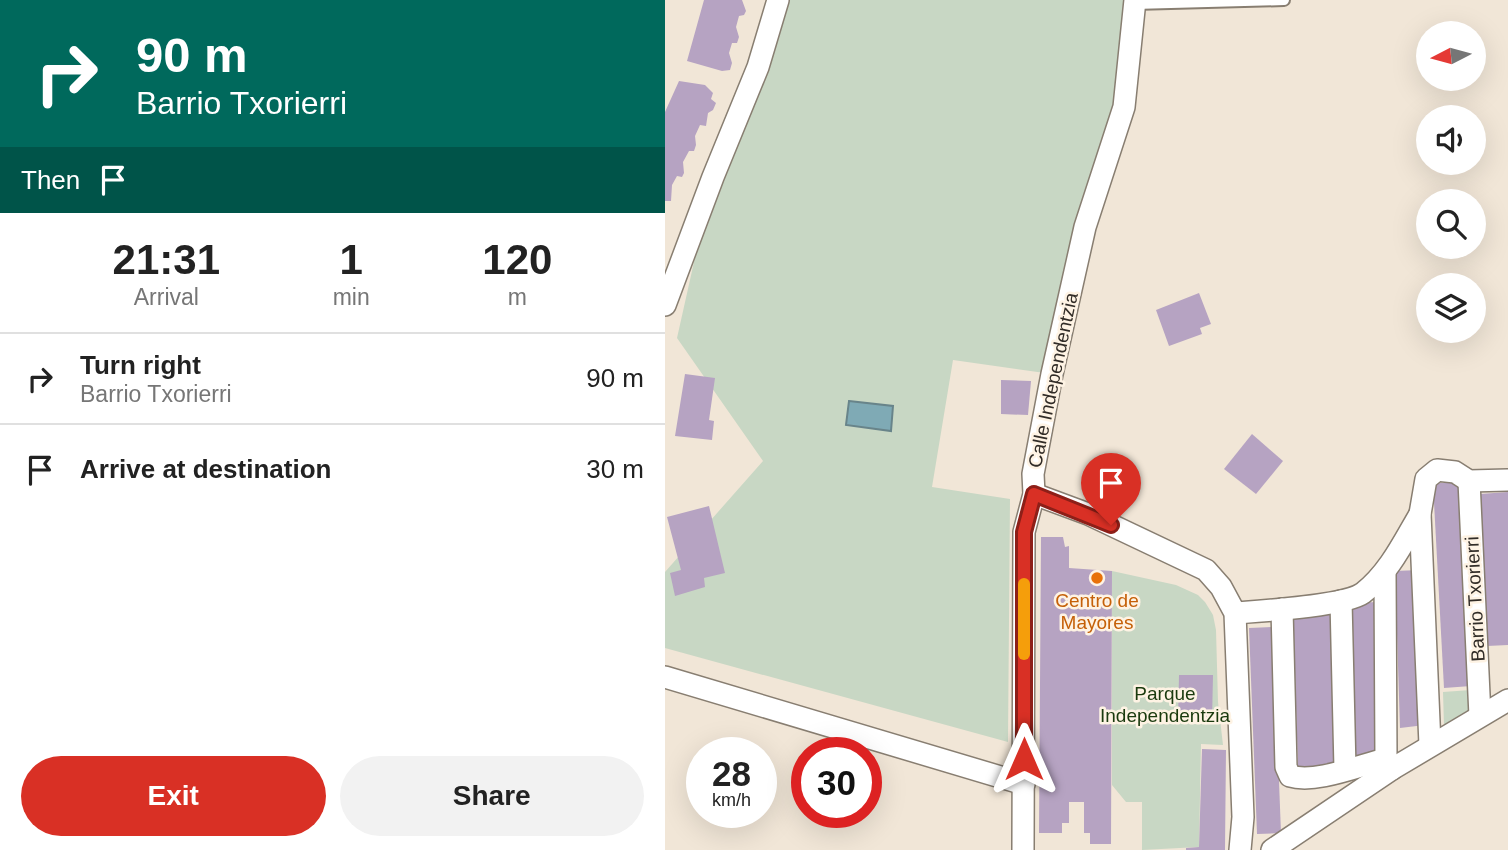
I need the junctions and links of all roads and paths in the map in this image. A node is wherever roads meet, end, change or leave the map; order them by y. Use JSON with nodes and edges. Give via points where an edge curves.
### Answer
{"nodes":[{"id":1,"x":778,"y":0,"type":"edge"},
{"id":2,"x":1284,"y":0,"type":"edge"},
{"id":3,"x":1134,"y":2,"type":"edge"},
{"id":4,"x":665,"y":305,"type":"edge"},
{"id":5,"x":1508,"y":480,"type":"edge"},
{"id":6,"x":1469,"y":481,"type":"junction"},
{"id":7,"x":1034,"y":494,"type":"junction"},
{"id":8,"x":1420,"y":514,"type":"junction"},
{"id":9,"x":1385,"y":572,"type":"junction"},
{"id":10,"x":1341,"y":601,"type":"junction"},
{"id":11,"x":1282,"y":609,"type":"junction"},
{"id":12,"x":1235,"y":613,"type":"junction"},
{"id":13,"x":665,"y":677,"type":"edge"},
{"id":14,"x":1508,"y":700,"type":"edge"},
{"id":15,"x":1480,"y":716,"type":"junction"},
{"id":16,"x":1430,"y":745,"type":"junction"},
{"id":17,"x":1389,"y":764,"type":"junction"},
{"id":18,"x":1345,"y":769,"type":"junction"},
{"id":19,"x":1024,"y":784,"type":"junction"},
{"id":20,"x":1296,"y":843,"type":"edge"},
{"id":21,"x":1023,"y":850,"type":"edge"},
{"id":22,"x":1240,"y":850,"type":"edge"},
{"id":23,"x":1272,"y":850,"type":"edge"}],
"edges":[{"from":1,"to":4,"type":"street","via":[[758,67]]},
{"from":2,"to":3,"type":"lane"},
{"from":3,"to":7,"type":"street","name":"Calle Independentzia","via":[[1124,107],[1082,241],[1050,382],[1033,474]]},
{"from":5,"to":6,"type":"street"},
{"from":6,"to":8,"type":"street","via":[[1455,472],[1437,470],[1426,479]]},
{"from":6,"to":15,"type":"street","name":"Barrio Txorierri"},
{"from":7,"to":12,"type":"street","via":[[1206,570]]},
{"from":7,"to":19,"type":"street","name":"Calle Independentzia","via":[[1024,532]]},
{"from":8,"to":9,"type":"street"},
{"from":8,"to":16,"type":"street"},
{"from":9,"to":10,"type":"street","via":[[1361,595]]},
{"from":9,"to":17,"type":"street"},
{"from":10,"to":11,"type":"street"},
{"from":10,"to":18,"type":"street"},
{"from":11,"to":12,"type":"street"},
{"from":11,"to":18,"type":"street","via":[[1286,767],[1290,776],[1299,779]]},
{"from":12,"to":22,"type":"street","via":[[1243,817]]},
{"from":13,"to":19,"type":"street"},
{"from":14,"to":15,"type":"street"},
{"from":15,"to":16,"type":"street"},
{"from":16,"to":17,"type":"street"},
{"from":17,"to":18,"type":"street"},
{"from":17,"to":20,"type":"street"},
{"from":19,"to":21,"type":"street","name":"Calle Independentzia"},
{"from":20,"to":23,"type":"street"}]}
